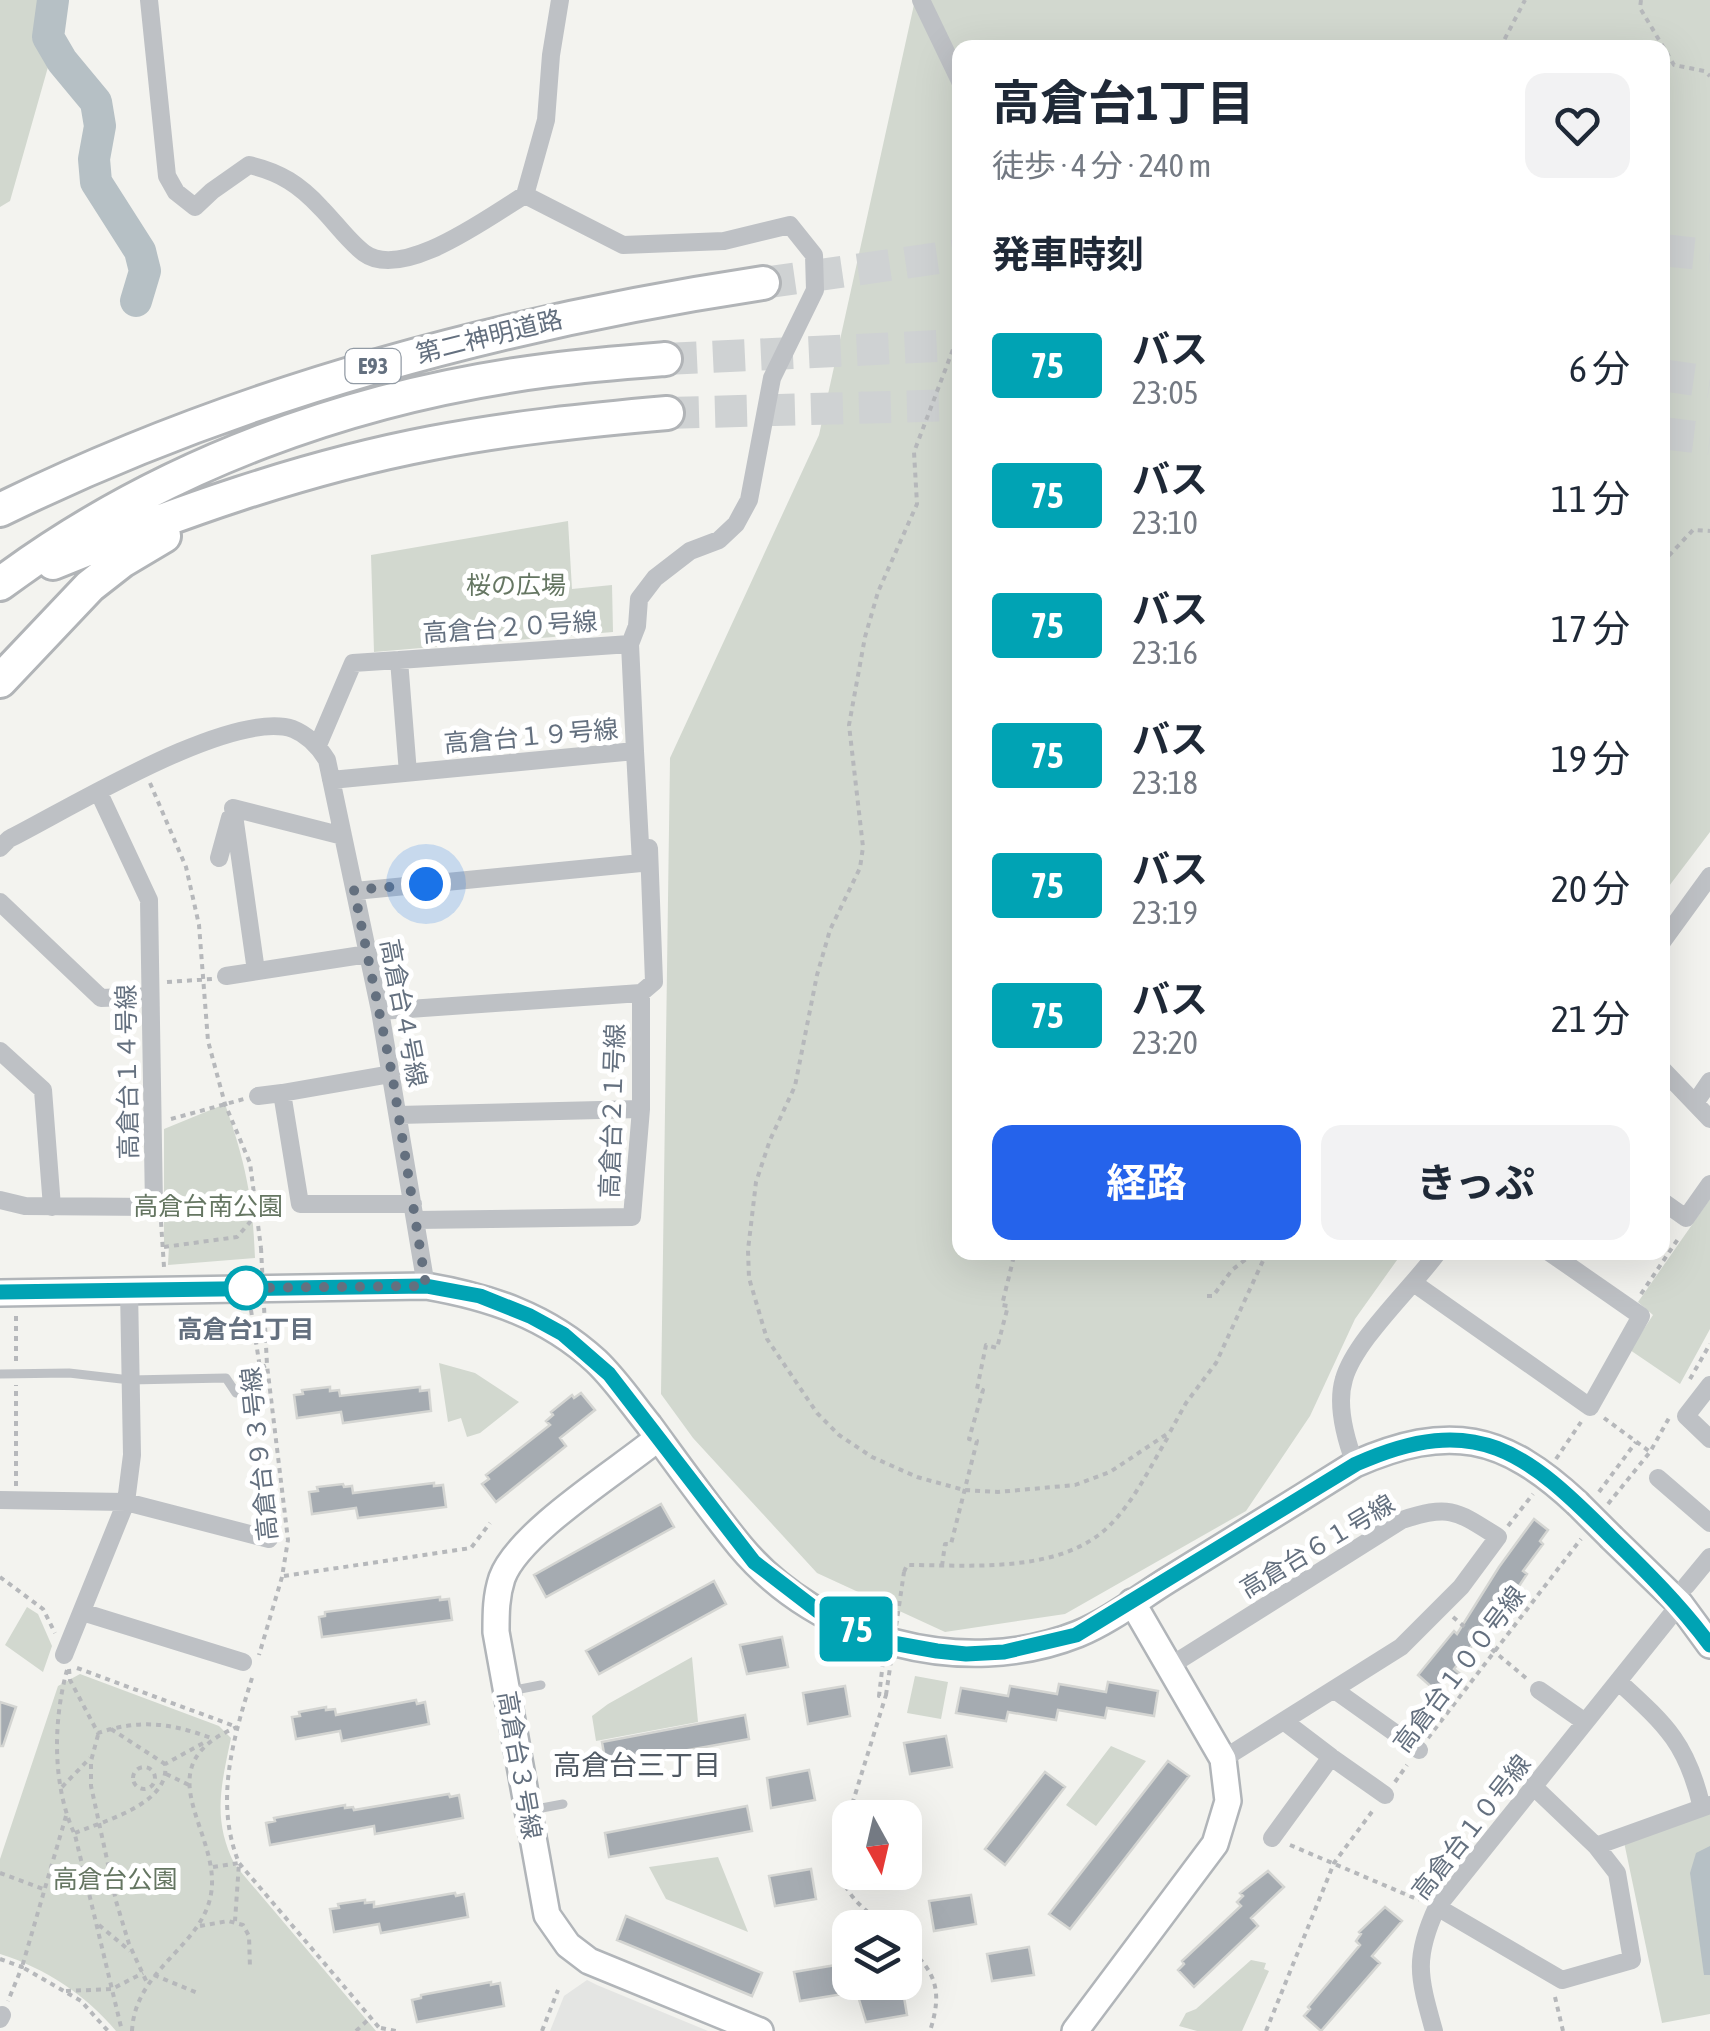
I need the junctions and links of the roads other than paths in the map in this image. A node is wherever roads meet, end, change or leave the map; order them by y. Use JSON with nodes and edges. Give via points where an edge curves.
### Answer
{"nodes":[{"id":1,"x":149,"y":0,"type":"edge"},
{"id":2,"x":560,"y":0,"type":"edge"},
{"id":3,"x":921,"y":0,"type":"edge"},
{"id":4,"x":952,"y":64,"type":"edge"},
{"id":5,"x":525,"y":195,"type":"junction"},
{"id":6,"x":764,"y":283,"type":"tunnel mouth"},
{"id":7,"x":665,"y":359,"type":"tunnel mouth"},
{"id":8,"x":667,"y":414,"type":"tunnel mouth"},
{"id":9,"x":324,"y":468,"type":"junction"},
{"id":10,"x":0,"y":510,"type":"edge"},
{"id":11,"x":0,"y":587,"type":"edge"},
{"id":12,"x":630,"y":644,"type":"junction"},
{"id":13,"x":398,"y":660,"type":"junction"},
{"id":14,"x":0,"y":681,"type":"edge"},
{"id":15,"x":318,"y":745,"type":"junction"},
{"id":16,"x":636,"y":751,"type":"junction"},
{"id":17,"x":408,"y":772,"type":"junction"},
{"id":18,"x":331,"y":780,"type":"junction"},
{"id":19,"x":100,"y":793,"type":"junction"},
{"id":20,"x":233,"y":808,"type":"junction"},
{"id":21,"x":639,"y":828,"type":"junction"},
{"id":22,"x":343,"y":836,"type":"junction"},
{"id":23,"x":0,"y":848,"type":"edge"},
{"id":24,"x":218,"y":858,"type":"dead end"},
{"id":25,"x":1708,"y":884,"type":"edge"},
{"id":26,"x":354,"y":890,"type":"junction"},
{"id":27,"x":0,"y":902,"type":"edge"},
{"id":28,"x":1670,"y":932,"type":"edge"},
{"id":29,"x":368,"y":954,"type":"junction"},
{"id":30,"x":256,"y":971,"type":"junction"},
{"id":31,"x":226,"y":976,"type":"dead end"},
{"id":32,"x":150,"y":990,"type":"junction"},
{"id":33,"x":641,"y":992,"type":"junction"},
{"id":34,"x":380,"y":1012,"type":"junction"},
{"id":35,"x":0,"y":1051,"type":"edge"},
{"id":36,"x":392,"y":1074,"type":"junction"},
{"id":37,"x":1670,"y":1078,"type":"edge"},
{"id":38,"x":1710,"y":1080,"type":"edge"},
{"id":39,"x":282,"y":1092,"type":"junction"},
{"id":40,"x":258,"y":1096,"type":"dead end"},
{"id":41,"x":1694,"y":1103,"type":"junction"},
{"id":42,"x":641,"y":1109,"type":"junction"},
{"id":43,"x":398,"y":1115,"type":"junction"},
{"id":44,"x":1710,"y":1119,"type":"edge"},
{"id":45,"x":1710,"y":1184,"type":"edge"},
{"id":46,"x":0,"y":1200,"type":"edge"},
{"id":47,"x":52,"y":1206,"type":"junction"},
{"id":48,"x":1670,"y":1207,"type":"edge"},
{"id":49,"x":414,"y":1212,"type":"junction"},
{"id":50,"x":1432,"y":1260,"type":"edge"},
{"id":51,"x":1560,"y":1260,"type":"edge"},
{"id":52,"x":1415,"y":1284,"type":"junction"},
{"id":53,"x":426,"y":1286,"type":"junction"},
{"id":54,"x":129,"y":1289,"type":"junction"},
{"id":55,"x":8,"y":1300,"type":"edge"},
{"id":56,"x":0,"y":1374,"type":"edge"},
{"id":57,"x":130,"y":1380,"type":"junction"},
{"id":58,"x":1710,"y":1385,"type":"edge"},
{"id":59,"x":236,"y":1393,"type":"dead end"},
{"id":60,"x":658,"y":1438,"type":"junction"},
{"id":61,"x":1710,"y":1439,"type":"edge"},
{"id":62,"x":1356,"y":1464,"type":"junction"},
{"id":63,"x":1658,"y":1478,"type":"dead end"},
{"id":64,"x":8,"y":1500,"type":"edge"},
{"id":65,"x":126,"y":1502,"type":"junction"},
{"id":66,"x":1710,"y":1523,"type":"edge"},
{"id":67,"x":269,"y":1539,"type":"dead end"},
{"id":68,"x":1710,"y":1558,"type":"edge"},
{"id":69,"x":1683,"y":1595,"type":"junction"},
{"id":70,"x":1132,"y":1602,"type":"junction"},
{"id":71,"x":82,"y":1612,"type":"junction"},
{"id":72,"x":1710,"y":1645,"type":"edge"},
{"id":73,"x":66,"y":1660,"type":"road end"},
{"id":74,"x":242,"y":1662,"type":"dead end"},
{"id":75,"x":1170,"y":1666,"type":"junction"},
{"id":76,"x":1618,"y":1680,"type":"junction"},
{"id":77,"x":542,"y":1686,"type":"dead end"},
{"id":78,"x":1336,"y":1690,"type":"junction"},
{"id":79,"x":1540,"y":1690,"type":"road end"},
{"id":80,"x":506,"y":1692,"type":"junction"},
{"id":81,"x":1285,"y":1722,"type":"junction"},
{"id":82,"x":1585,"y":1722,"type":"junction"},
{"id":83,"x":1419,"y":1750,"type":"road end"},
{"id":84,"x":1331,"y":1757,"type":"junction"},
{"id":85,"x":1224,"y":1759,"type":"junction"},
{"id":86,"x":1534,"y":1786,"type":"junction"},
{"id":87,"x":1385,"y":1795,"type":"road end"},
{"id":88,"x":563,"y":1804,"type":"dead end"},
{"id":89,"x":1706,"y":1807,"type":"edge"},
{"id":90,"x":528,"y":1810,"type":"junction"},
{"id":91,"x":1272,"y":1838,"type":"road end"},
{"id":92,"x":1596,"y":1846,"type":"junction"},
{"id":93,"x":1437,"y":1907,"type":"junction"},
{"id":94,"x":760,"y":2031,"type":"edge"},
{"id":95,"x":1075,"y":2031,"type":"edge"},
{"id":96,"x":1434,"y":2031,"type":"edge"}],
"edges":[{"from":1,"to":5,"type":"street","via":[[168,176],[195,207],[249,165],[272,170],[302,188],[367,256],[399,260],[442,246]]},
{"from":2,"to":5,"type":"street","via":[[546,120]]},
{"from":3,"to":4,"type":"street"},
{"from":5,"to":12,"type":"street","via":[[624,245],[724,241],[790,224],[814,254],[815,290],[772,378],[749,500],[719,540],[655,578],[639,599]]},
{"from":6,"to":10,"type":"highway","name":"第二神明道路","number":"E93","via":[[582,314],[380,364],[166,437]]},
{"from":7,"to":11,"type":"highway","name":"第二神明道路","number":"E93","via":[[447,388],[256,443],[91,522]]},
{"from":8,"to":9,"type":"highway","name":"第二神明道路","number":"E93","via":[[540,425]]},
{"from":9,"to":11,"type":"highway","name":"第二神明道路","number":"E93","via":[[230,495]]},
{"from":9,"to":14,"type":"highway","via":[[176,528],[122,561]]},
{"from":12,"to":13,"type":"street","name":"高倉台２０号線"},
{"from":12,"to":16,"type":"street","name":"高倉台２０号線"},
{"from":13,"to":15,"type":"street","via":[[354,663]]},
{"from":13,"to":17,"type":"street","name":"高倉台２０号線"},
{"from":15,"to":18,"type":"street","name":"高倉台４号線"},
{"from":15,"to":19,"type":"street","via":[[292,729],[256,728],[216,737]]},
{"from":16,"to":17,"type":"street","name":"高倉台１９号線"},
{"from":16,"to":21,"type":"street","name":"高倉台１９号線"},
{"from":17,"to":18,"type":"street","name":"高倉台１９号線"},
{"from":18,"to":22,"type":"street","name":"高倉台４号線"},
{"from":19,"to":23,"type":"street"},
{"from":19,"to":32,"type":"street","name":"高倉台１４号線","via":[[148,900]]},
{"from":20,"to":22,"type":"street"},
{"from":20,"to":24,"type":"street"},
{"from":20,"to":30,"type":"street"},
{"from":21,"to":26,"type":"street","name":"高倉台１９号線","via":[[641,864]]},
{"from":21,"to":33,"type":"street","via":[[648,827],[654,982]]},
{"from":22,"to":26,"type":"street","name":"高倉台４号線"},
{"from":25,"to":28,"type":"street"},
{"from":26,"to":29,"type":"street","name":"高倉台４号線"},
{"from":27,"to":32,"type":"street","via":[[102,998]]},
{"from":29,"to":30,"type":"street"},
{"from":29,"to":34,"type":"street","name":"高倉台４号線"},
{"from":30,"to":31,"type":"street"},
{"from":32,"to":47,"type":"street","name":"高倉台１４号線","via":[[154,1207]]},
{"from":33,"to":34,"type":"street","name":"高倉台２１号線"},
{"from":33,"to":42,"type":"street","name":"高倉台２１号線"},
{"from":34,"to":36,"type":"street","name":"高倉台４号線"},
{"from":35,"to":47,"type":"street","via":[[43,1090]]},
{"from":36,"to":39,"type":"street"},
{"from":36,"to":43,"type":"street","name":"高倉台４号線"},
{"from":37,"to":41,"type":"street"},
{"from":38,"to":41,"type":"street"},
{"from":39,"to":40,"type":"street"},
{"from":39,"to":49,"type":"street","via":[[300,1204]]},
{"from":41,"to":44,"type":"street"},
{"from":42,"to":43,"type":"street"},
{"from":42,"to":49,"type":"street","name":"高倉台２１号線","via":[[632,1217]]},
{"from":43,"to":49,"type":"street","name":"高倉台４号線"},
{"from":45,"to":48,"type":"street","via":[[1686,1218]]},
{"from":46,"to":47,"type":"street"},
{"from":49,"to":53,"type":"street","name":"高倉台４号線"},
{"from":50,"to":52,"type":"street"},
{"from":51,"to":52,"type":"street","via":[[1641,1316],[1590,1407]]},
{"from":52,"to":62,"type":"street","via":[[1364,1341],[1344,1380],[1344,1427]]},
{"from":53,"to":54,"type":"street"},
{"from":53,"to":60,"type":"street","via":[[493,1300],[563,1334],[609,1374]]},
{"from":54,"to":55,"type":"street"},
{"from":54,"to":57,"type":"street"},
{"from":56,"to":57,"type":"lane"},
{"from":57,"to":59,"type":"lane","via":[[226,1378]]},
{"from":57,"to":65,"type":"street"},
{"from":58,"to":61,"type":"street","via":[[1677,1417]]},
{"from":60,"to":70,"type":"street","via":[[754,1562],[818,1611],[887,1642],[966,1654],[1004,1652],[1076,1635]]},
{"from":60,"to":80,"type":"street","name":"高倉台３号線","via":[[537,1533],[504,1574],[496,1632]]},
{"from":62,"to":69,"type":"street","bridge":true,"via":[[1420,1442],[1486,1443],[1511,1453],[1588,1498],[1601,1533]]},
{"from":62,"to":70,"type":"street"},
{"from":63,"to":66,"type":"street"},
{"from":64,"to":65,"type":"street"},
{"from":65,"to":67,"type":"street"},
{"from":65,"to":71,"type":"street"},
{"from":68,"to":69,"type":"street","name":"高倉台１０号線"},
{"from":69,"to":72,"type":"street"},
{"from":69,"to":76,"type":"street","name":"高倉台１０号線"},
{"from":70,"to":75,"type":"street"},
{"from":71,"to":73,"type":"street"},
{"from":71,"to":74,"type":"street"},
{"from":75,"to":78,"type":"street","name":"高倉台６１号線","via":[[1402,1520],[1435,1509],[1461,1514],[1498,1537],[1461,1587],[1401,1648]]},
{"from":75,"to":85,"type":"street"},
{"from":76,"to":82,"type":"street","name":"高倉台１０号線"},
{"from":76,"to":89,"type":"street","via":[[1683,1748]]},
{"from":77,"to":80,"type":"lane"},
{"from":78,"to":81,"type":"street"},
{"from":78,"to":83,"type":"street"},
{"from":79,"to":82,"type":"street"},
{"from":80,"to":90,"type":"street","name":"高倉台３号線"},
{"from":81,"to":84,"type":"street"},
{"from":81,"to":85,"type":"street"},
{"from":82,"to":86,"type":"street","name":"高倉台１０号線"},
{"from":84,"to":87,"type":"street"},
{"from":84,"to":91,"type":"street"},
{"from":85,"to":95,"type":"street","via":[[1228,1801],[1215,1844]]},
{"from":86,"to":92,"type":"street"},
{"from":86,"to":93,"type":"street","name":"高倉台１０号線"},
{"from":88,"to":90,"type":"lane"},
{"from":89,"to":92,"type":"street"},
{"from":90,"to":94,"type":"street","name":"高倉台３号線","via":[[547,1915],[568,1946],[589,1961]]},
{"from":92,"to":93,"type":"street","via":[[1617,1873],[1632,1960],[1562,1980]]},
{"from":93,"to":96,"type":"street","name":"高倉台１０号線","via":[[1421,1942],[1421,1983]]}]}
